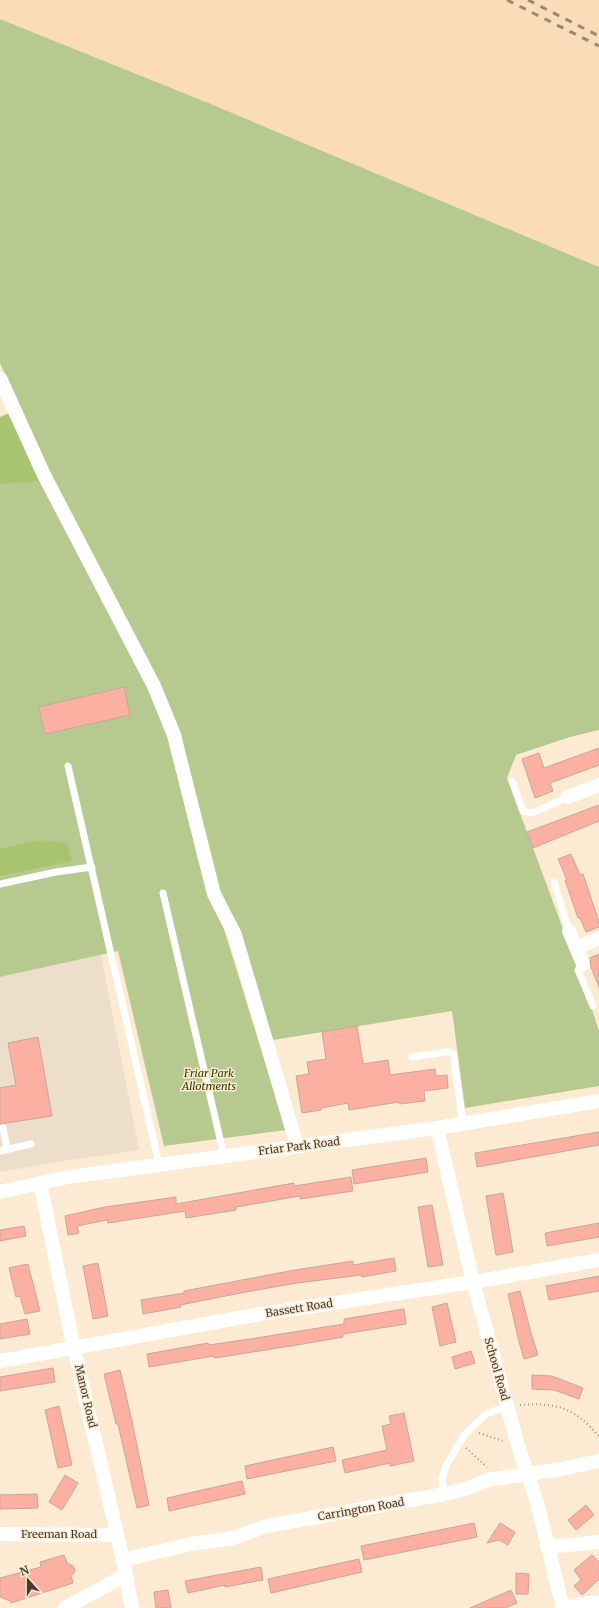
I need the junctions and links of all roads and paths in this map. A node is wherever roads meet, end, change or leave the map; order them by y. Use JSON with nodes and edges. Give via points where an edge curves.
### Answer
{"nodes":[{"id":1,"x":0,"y":378,"type":"edge"},
{"id":2,"x":68,"y":766,"type":"dead end"},
{"id":3,"x":512,"y":781,"type":"dead end"},
{"id":4,"x":599,"y":785,"type":"edge"},
{"id":5,"x":568,"y":797,"type":"joint"},
{"id":6,"x":92,"y":867,"type":"junction"},
{"id":7,"x":554,"y":882,"type":"dead end"},
{"id":8,"x":0,"y":884,"type":"edge"},
{"id":9,"x":163,"y":893,"type":"dead end"},
{"id":10,"x":569,"y":931,"type":"joint"},
{"id":11,"x":599,"y":938,"type":"edge"},
{"id":12,"x":577,"y":948,"type":"junction"},
{"id":13,"x":583,"y":964,"type":"joint"},
{"id":14,"x":593,"y":1006,"type":"dead end"},
{"id":15,"x":412,"y":1057,"type":"dead end"},
{"id":16,"x":599,"y":1101,"type":"edge"},
{"id":17,"x":463,"y":1124,"type":"junction"},
{"id":18,"x":3,"y":1128,"type":"dead end"},
{"id":19,"x":437,"y":1128,"type":"junction"},
{"id":20,"x":31,"y":1144,"type":"dead end"},
{"id":21,"x":298,"y":1146,"type":"junction"},
{"id":22,"x":3,"y":1150,"type":"edge"},
{"id":23,"x":224,"y":1156,"type":"junction"},
{"id":24,"x":160,"y":1164,"type":"junction"},
{"id":25,"x":40,"y":1183,"type":"junction"},
{"id":26,"x":0,"y":1192,"type":"edge"},
{"id":27,"x":599,"y":1260,"type":"edge"},
{"id":28,"x":473,"y":1282,"type":"junction"},
{"id":29,"x":74,"y":1349,"type":"junction"},
{"id":30,"x":0,"y":1361,"type":"edge"},
{"id":31,"x":508,"y":1406,"type":"junction"},
{"id":32,"x":472,"y":1427,"type":"junction"},
{"id":33,"x":599,"y":1437,"type":"edge"},
{"id":34,"x":459,"y":1442,"type":"junction"},
{"id":35,"x":518,"y":1445,"type":"junction"},
{"id":36,"x":599,"y":1461,"type":"edge"},
{"id":37,"x":527,"y":1474,"type":"junction"},
{"id":38,"x":498,"y":1478,"type":"junction"},
{"id":39,"x":444,"y":1494,"type":"junction"},
{"id":40,"x":0,"y":1534,"type":"edge"},
{"id":41,"x":117,"y":1535,"type":"junction"},
{"id":42,"x":599,"y":1542,"type":"edge"},
{"id":43,"x":547,"y":1547,"type":"junction"},
{"id":44,"x":123,"y":1560,"type":"junction"},
{"id":45,"x":126,"y":1575,"type":"junction"},
{"id":46,"x":599,"y":1602,"type":"edge"},
{"id":47,"x":65,"y":1608,"type":"edge"},
{"id":48,"x":132,"y":1608,"type":"edge"},
{"id":49,"x":563,"y":1608,"type":"edge"}],
"edges":[{"from":1,"to":21,"type":"street","via":[[43,473],[154,686],[174,734],[214,894],[235,935]]},
{"from":2,"to":6,"type":"lane"},
{"from":3,"to":5,"type":"lane","via":[[523,811],[532,813]]},
{"from":4,"to":5,"type":"street"},
{"from":6,"to":8,"type":"lane"},
{"from":6,"to":24,"type":"lane"},
{"from":7,"to":10,"type":"lane"},
{"from":9,"to":23,"type":"lane"},
{"from":10,"to":12,"type":"street"},
{"from":11,"to":12,"type":"street"},
{"from":12,"to":13,"type":"street"},
{"from":13,"to":14,"type":"lane","via":[[578,970]]},
{"from":15,"to":17,"type":"lane","via":[[446,1052],[453,1054]]},
{"from":16,"to":17,"type":"street","name":"Friar Park Road"},
{"from":17,"to":19,"type":"street","name":"Friar Park Road"},
{"from":18,"to":22,"type":"lane"},
{"from":19,"to":21,"type":"street","name":"Friar Park Road"},
{"from":19,"to":28,"type":"street","name":"School Road"},
{"from":20,"to":22,"type":"lane"},
{"from":21,"to":23,"type":"street","name":"Friar Park Road"},
{"from":23,"to":24,"type":"street","name":"Friar Park Road"},
{"from":24,"to":25,"type":"street","name":"Friar Park Road"},
{"from":25,"to":26,"type":"street","name":"Friar Park Road"},
{"from":25,"to":29,"type":"street","name":"Manor Road"},
{"from":27,"to":28,"type":"street","name":"Bassett Road"},
{"from":28,"to":29,"type":"street","name":"Bassett Road","via":[[255,1315]]},
{"from":28,"to":31,"type":"street","name":"School Road"},
{"from":29,"to":30,"type":"street","name":"Bassett Road"},
{"from":29,"to":41,"type":"street","name":"Manor Road"},
{"from":31,"to":32,"type":"lane","via":[[486,1414]]},
{"from":31,"to":33,"type":"path","via":[[539,1404],[563,1407],[575,1414]]},
{"from":31,"to":35,"type":"street","name":"School Road"},
{"from":32,"to":34,"type":"lane"},
{"from":32,"to":35,"type":"path","via":[[477,1433]]},
{"from":34,"to":38,"type":"path","via":[[488,1468],[496,1468]]},
{"from":34,"to":39,"type":"lane","via":[[442,1478]]},
{"from":35,"to":37,"type":"street","name":"School Road"},
{"from":36,"to":37,"type":"street","name":"Carrington Road"},
{"from":37,"to":38,"type":"street","name":"Carrington Road"},
{"from":37,"to":43,"type":"street","name":"School Road","via":[[537,1502]]},
{"from":38,"to":39,"type":"street","name":"Carrington Road"},
{"from":39,"to":44,"type":"street","name":"Carrington Road","via":[[267,1526],[233,1538],[191,1544]]},
{"from":40,"to":41,"type":"street","name":"Freeman Road"},
{"from":41,"to":44,"type":"street","name":"Manor Road"},
{"from":42,"to":43,"type":"street"},
{"from":43,"to":49,"type":"street","name":"School Road"},
{"from":44,"to":45,"type":"street","name":"Manor Road"},
{"from":45,"to":47,"type":"street"},
{"from":45,"to":48,"type":"street","name":"Manor Road"},
{"from":46,"to":49,"type":"street"}]}
